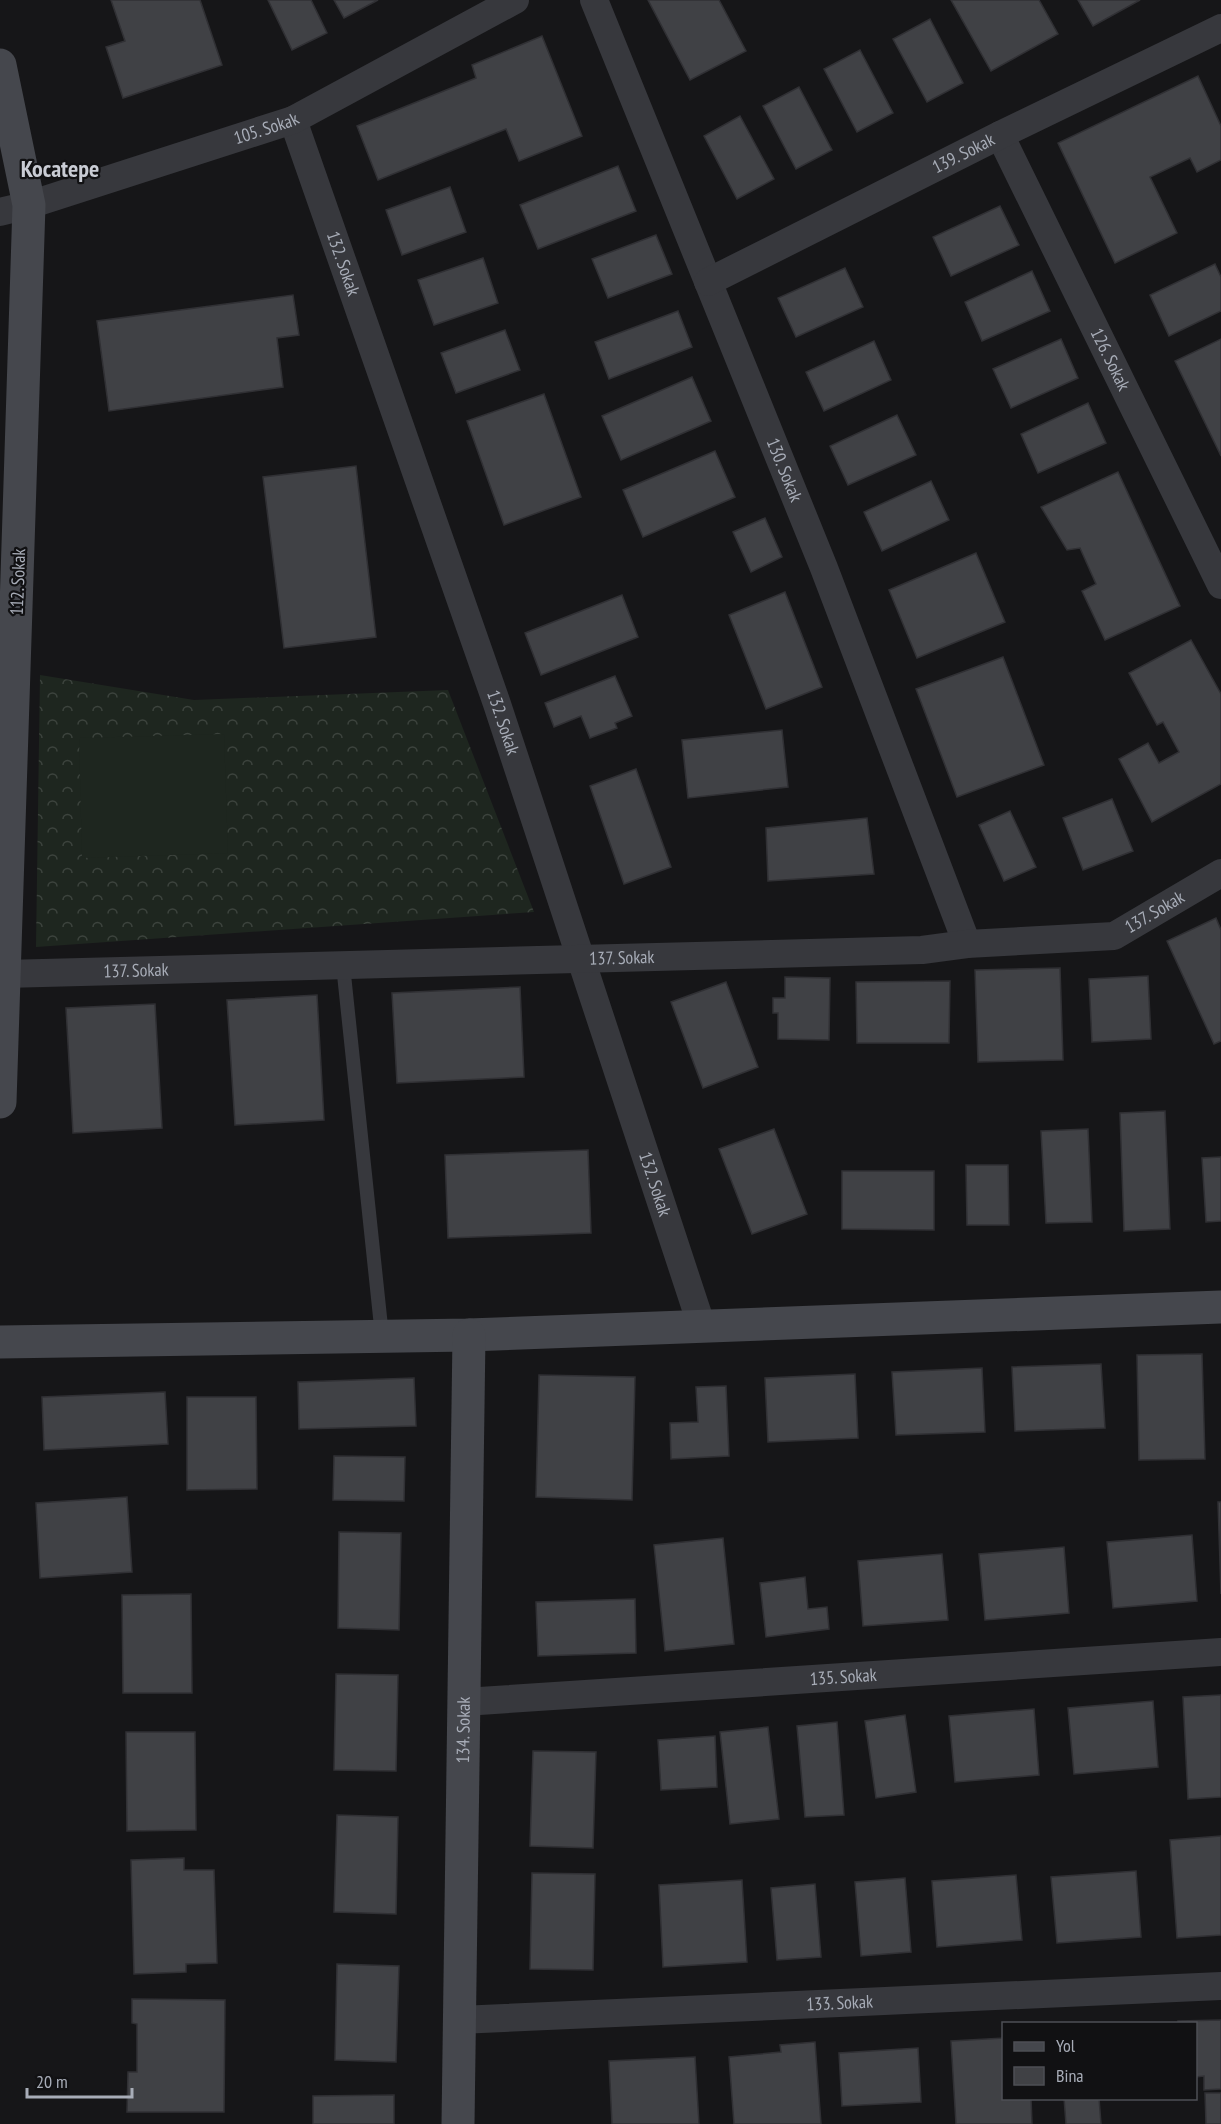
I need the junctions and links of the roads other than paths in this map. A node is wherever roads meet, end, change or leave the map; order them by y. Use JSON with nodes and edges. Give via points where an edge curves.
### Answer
{"nodes":[{"id":1,"x":515,"y":0,"type":"edge"},
{"id":2,"x":594,"y":0,"type":"edge"},
{"id":3,"x":1221,"y":28,"type":"edge"},
{"id":4,"x":0,"y":65,"type":"edge"},
{"id":5,"x":293,"y":120,"type":"junction"},
{"id":6,"x":1000,"y":135,"type":"junction"},
{"id":7,"x":15,"y":208,"type":"edge"},
{"id":8,"x":708,"y":282,"type":"junction"},
{"id":9,"x":1221,"y":585,"type":"edge"},
{"id":10,"x":1221,"y":873,"type":"edge"},
{"id":11,"x":967,"y":944,"type":"junction"},
{"id":12,"x":581,"y":959,"type":"junction"},
{"id":13,"x":343,"y":965,"type":"junction"},
{"id":14,"x":4,"y":974,"type":"junction"},
{"id":15,"x":0,"y":1102,"type":"edge"},
{"id":16,"x":1221,"y":1307,"type":"edge"},
{"id":17,"x":702,"y":1327,"type":"junction"},
{"id":18,"x":469,"y":1335,"type":"junction"},
{"id":19,"x":382,"y":1336,"type":"junction"},
{"id":20,"x":0,"y":1342,"type":"edge"},
{"id":21,"x":1221,"y":1652,"type":"edge"},
{"id":22,"x":464,"y":1702,"type":"junction"},
{"id":23,"x":1221,"y":1986,"type":"edge"},
{"id":24,"x":459,"y":2020,"type":"junction"},
{"id":25,"x":458,"y":2124,"type":"edge"}],
"edges":[{"from":1,"to":5,"type":"street","name":"105. Sokak"},
{"from":2,"to":8,"type":"street","name":"130. Sokak"},
{"from":3,"to":6,"type":"street","name":"139. Sokak"},
{"from":4,"to":7,"type":"street","name":"112. Sokak"},
{"from":5,"to":7,"type":"street","name":"105. Sokak"},
{"from":5,"to":12,"type":"street","name":"132. Sokak"},
{"from":6,"to":8,"type":"street","name":"139. Sokak"},
{"from":6,"to":9,"type":"street","name":"126. Sokak"},
{"from":7,"to":14,"type":"street","name":"112. Sokak"},
{"from":8,"to":11,"type":"street","name":"130. Sokak","via":[[824,568]]},
{"from":10,"to":11,"type":"street","name":"137. Sokak","via":[[1114,936]]},
{"from":11,"to":12,"type":"street","name":"137. Sokak","via":[[922,950]]},
{"from":12,"to":13,"type":"street","name":"137. Sokak"},
{"from":12,"to":17,"type":"street","name":"132. Sokak"},
{"from":13,"to":14,"type":"street","name":"137. Sokak"},
{"from":13,"to":19,"type":"lane"},
{"from":14,"to":15,"type":"street","name":"112. Sokak"},
{"from":16,"to":17,"type":"street"},
{"from":17,"to":18,"type":"street"},
{"from":18,"to":19,"type":"street"},
{"from":18,"to":22,"type":"street","name":"134. Sokak"},
{"from":19,"to":20,"type":"street"},
{"from":21,"to":22,"type":"street","name":"135. Sokak"},
{"from":22,"to":24,"type":"street","name":"134. Sokak"},
{"from":23,"to":24,"type":"street","name":"133. Sokak"},
{"from":24,"to":25,"type":"street","name":"134. Sokak"}]}
